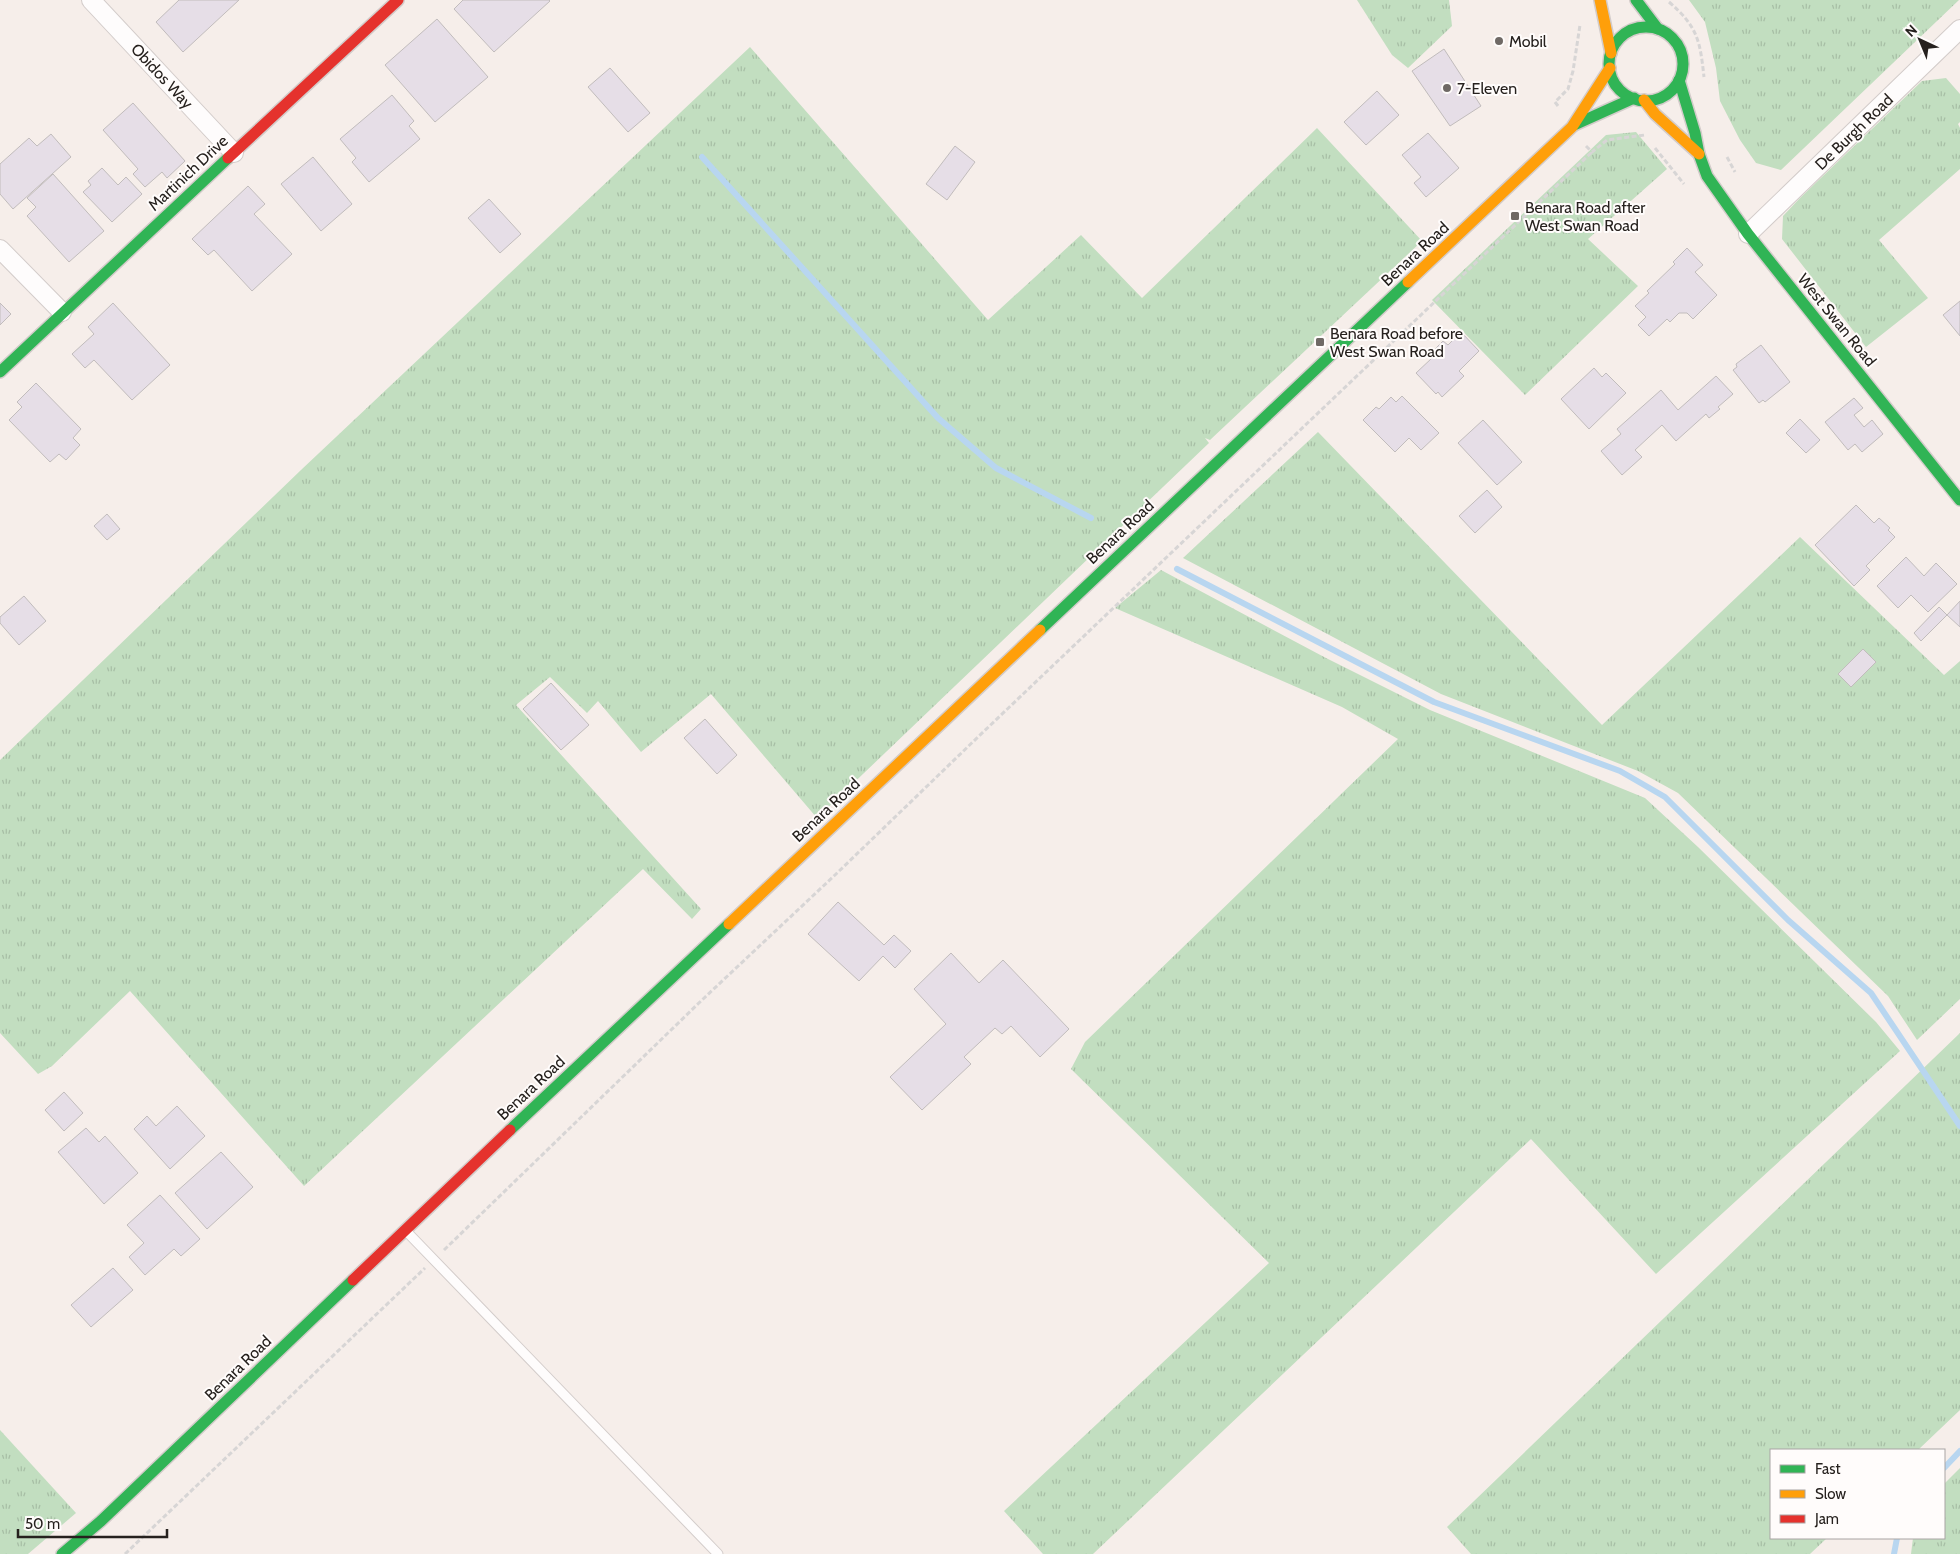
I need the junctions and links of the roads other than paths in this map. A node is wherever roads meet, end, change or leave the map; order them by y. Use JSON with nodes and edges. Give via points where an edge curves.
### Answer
{"nodes":[{"id":1,"x":91,"y":0,"type":"edge"},
{"id":2,"x":398,"y":0,"type":"edge"},
{"id":3,"x":1600,"y":0,"type":"edge"},
{"id":4,"x":1636,"y":0,"type":"edge"},
{"id":5,"x":1658,"y":29,"type":"junction"},
{"id":6,"x":1960,"y":29,"type":"edge"},
{"id":7,"x":1611,"y":53,"type":"junction"},
{"id":8,"x":1610,"y":68,"type":"junction"},
{"id":9,"x":1679,"y":80,"type":"junction"},
{"id":10,"x":1639,"y":99,"type":"junction"},
{"id":11,"x":1574,"y":124,"type":"junction"},
{"id":12,"x":234,"y":152,"type":"junction"},
{"id":13,"x":1699,"y":154,"type":"junction"},
{"id":14,"x":1748,"y":234,"type":"junction"},
{"id":15,"x":0,"y":249,"type":"edge"},
{"id":16,"x":62,"y":312,"type":"junction"},
{"id":17,"x":0,"y":372,"type":"edge"},
{"id":18,"x":1960,"y":500,"type":"edge"},
{"id":19,"x":405,"y":1230,"type":"junction"},
{"id":20,"x":101,"y":1521,"type":"junction"},
{"id":21,"x":62,"y":1554,"type":"edge"},
{"id":22,"x":78,"y":1554,"type":"edge"},
{"id":23,"x":718,"y":1554,"type":"edge"}],
"edges":[{"from":1,"to":12,"type":"street","name":"Obidos Way"},
{"from":2,"to":12,"type":"main road","name":"Martinich Drive"},
{"from":3,"to":7,"type":"main road"},
{"from":4,"to":5,"type":"main road"},
{"from":5,"to":7,"type":"main road","via":[[1642,27],[1626,33]]},
{"from":5,"to":9,"type":"main road","via":[[1672,38],[1681,52],[1683,64]]},
{"from":6,"to":14,"type":"street","name":"De Burgh Road"},
{"from":7,"to":8,"type":"main road"},
{"from":8,"to":10,"type":"main road","via":[[1616,85],[1624,93]]},
{"from":8,"to":11,"type":"main road","name":"Benara Road"},
{"from":9,"to":10,"type":"main road","via":[[1666,94],[1656,99]]},
{"from":9,"to":13,"type":"main road","name":"West Swan Road"},
{"from":10,"to":11,"type":"main road","name":"Benara Road"},
{"from":10,"to":13,"type":"main road","name":"West Swan Road"},
{"from":11,"to":19,"type":"main road","name":"Benara Road"},
{"from":12,"to":16,"type":"main road","name":"Martinich Drive"},
{"from":13,"to":14,"type":"main road","name":"West Swan Road","via":[[1707,176]]},
{"from":14,"to":18,"type":"main road","name":"West Swan Road"},
{"from":15,"to":16,"type":"street"},
{"from":16,"to":17,"type":"main road","name":"Martinich Drive"},
{"from":19,"to":20,"type":"main road","name":"Benara Road"},
{"from":19,"to":23,"type":"lane"},
{"from":20,"to":21,"type":"main road","name":"Benara Road"},
{"from":20,"to":22,"type":"main road","name":"Benara Road"}]}
